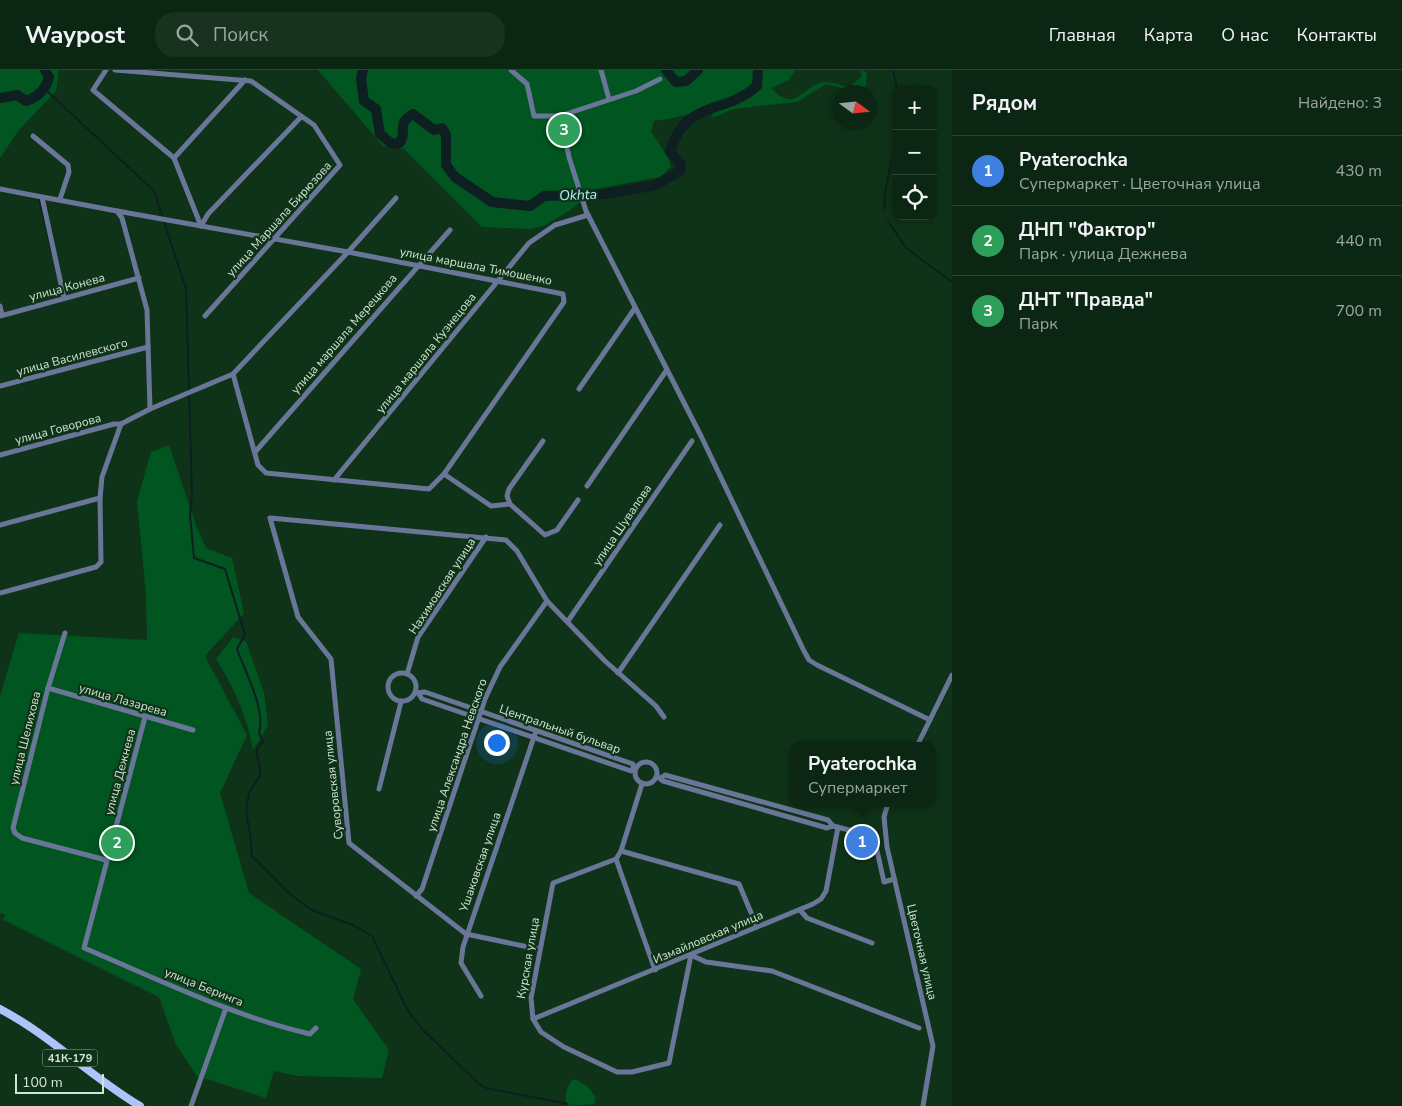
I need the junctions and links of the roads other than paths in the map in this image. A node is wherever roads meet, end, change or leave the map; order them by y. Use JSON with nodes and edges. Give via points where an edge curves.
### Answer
{"nodes":[{"id":1,"x":106,"y":70,"type":"edge"},
{"id":2,"x":116,"y":70,"type":"edge"},
{"id":3,"x":511,"y":70,"type":"edge"},
{"id":4,"x":601,"y":70,"type":"edge"},
{"id":5,"x":660,"y":79,"type":"dead end"},
{"id":6,"x":245,"y":80,"type":"junction"},
{"id":7,"x":609,"y":99,"type":"junction"},
{"id":8,"x":301,"y":116,"type":"junction"},
{"id":9,"x":560,"y":116,"type":"junction"},
{"id":10,"x":33,"y":136,"type":"dead end"},
{"id":11,"x":174,"y":158,"type":"junction"},
{"id":12,"x":0,"y":189,"type":"edge"},
{"id":13,"x":42,"y":197,"type":"junction"},
{"id":14,"x":396,"y":198,"type":"dead end"},
{"id":15,"x":60,"y":199,"type":"junction"},
{"id":16,"x":117,"y":211,"type":"junction"},
{"id":17,"x":587,"y":213,"type":"junction"},
{"id":18,"x":201,"y":226,"type":"junction"},
{"id":19,"x":450,"y":230,"type":"dead end"},
{"id":20,"x":274,"y":239,"type":"junction"},
{"id":21,"x":348,"y":252,"type":"junction"},
{"id":22,"x":418,"y":266,"type":"junction"},
{"id":23,"x":139,"y":278,"type":"junction"},
{"id":24,"x":498,"y":281,"type":"junction"},
{"id":25,"x":64,"y":298,"type":"junction"},
{"id":26,"x":0,"y":306,"type":"edge"},
{"id":27,"x":635,"y":308,"type":"junction"},
{"id":28,"x":1,"y":316,"type":"edge"},
{"id":29,"x":205,"y":316,"type":"dead end"},
{"id":30,"x":148,"y":347,"type":"junction"},
{"id":31,"x":666,"y":372,"type":"junction"},
{"id":32,"x":233,"y":374,"type":"junction"},
{"id":33,"x":0,"y":386,"type":"edge"},
{"id":34,"x":578,"y":389,"type":"dead end"},
{"id":35,"x":150,"y":409,"type":"junction"},
{"id":36,"x":121,"y":424,"type":"junction"},
{"id":37,"x":543,"y":441,"type":"dead end"},
{"id":38,"x":692,"y":441,"type":"dead end"},
{"id":39,"x":254,"y":452,"type":"junction"},
{"id":40,"x":0,"y":455,"type":"edge"},
{"id":41,"x":444,"y":474,"type":"junction"},
{"id":42,"x":334,"y":480,"type":"junction"},
{"id":43,"x":587,"y":486,"type":"dead end"},
{"id":44,"x":509,"y":490,"type":"junction"},
{"id":45,"x":100,"y":498,"type":"junction"},
{"id":46,"x":578,"y":500,"type":"dead end"},
{"id":47,"x":510,"y":504,"type":"junction"},
{"id":48,"x":497,"y":506,"type":"junction"},
{"id":49,"x":0,"y":525,"type":"edge"},
{"id":50,"x":720,"y":525,"type":"dead end"},
{"id":51,"x":486,"y":538,"type":"junction"},
{"id":52,"x":0,"y":593,"type":"edge"},
{"id":53,"x":547,"y":602,"type":"junction"},
{"id":54,"x":568,"y":621,"type":"junction"},
{"id":55,"x":65,"y":633,"type":"dead end"},
{"id":56,"x":618,"y":672,"type":"junction"},
{"id":57,"x":407,"y":674,"type":"junction"},
{"id":58,"x":952,"y":675,"type":"edge"},
{"id":59,"x":48,"y":688,"type":"junction"},
{"id":60,"x":417,"y":693,"type":"junction"},
{"id":61,"x":401,"y":702,"type":"junction"},
{"id":62,"x":480,"y":715,"type":"junction"},
{"id":63,"x":145,"y":717,"type":"junction"},
{"id":64,"x":664,"y":717,"type":"dead end"},
{"id":65,"x":930,"y":720,"type":"junction"},
{"id":66,"x":193,"y":730,"type":"dead end"},
{"id":67,"x":535,"y":734,"type":"junction"},
{"id":68,"x":919,"y":742,"type":"edge"},
{"id":69,"x":634,"y":769,"type":"junction"},
{"id":70,"x":659,"y":777,"type":"junction"},
{"id":71,"x":642,"y":784,"type":"junction"},
{"id":72,"x":379,"y":789,"type":"dead end"},
{"id":73,"x":887,"y":807,"type":"edge"},
{"id":74,"x":835,"y":827,"type":"junction"},
{"id":75,"x":861,"y":834,"type":"dead end"},
{"id":76,"x":870,"y":836,"type":"dead end"},
{"id":77,"x":621,"y":851,"type":"junction"},
{"id":78,"x":616,"y":859,"type":"junction"},
{"id":79,"x":106,"y":860,"type":"junction"},
{"id":80,"x":894,"y":879,"type":"junction"},
{"id":81,"x":416,"y":896,"type":"junction"},
{"id":82,"x":908,"y":909,"type":"dead end"},
{"id":83,"x":800,"y":910,"type":"junction"},
{"id":84,"x":901,"y":910,"type":"junction"},
{"id":85,"x":758,"y":927,"type":"junction"},
{"id":86,"x":466,"y":934,"type":"junction"},
{"id":87,"x":872,"y":943,"type":"dead end"},
{"id":88,"x":84,"y":948,"type":"joint"},
{"id":89,"x":538,"y":950,"type":"junction"},
{"id":90,"x":692,"y":955,"type":"junction"},
{"id":91,"x":655,"y":970,"type":"junction"},
{"id":92,"x":481,"y":996,"type":"dead end"},
{"id":93,"x":226,"y":1008,"type":"junction"},
{"id":94,"x":0,"y":1009,"type":"edge"},
{"id":95,"x":533,"y":1019,"type":"junction"},
{"id":96,"x":316,"y":1028,"type":"dead end"},
{"id":97,"x":919,"y":1028,"type":"dead end"},
{"id":98,"x":140,"y":1106,"type":"edge"},
{"id":99,"x":191,"y":1106,"type":"edge"},
{"id":100,"x":923,"y":1106,"type":"edge"}],
"edges":[{"from":1,"to":11,"type":"street","via":[[93,90]]},
{"from":2,"to":6,"type":"street"},
{"from":3,"to":9,"type":"street","via":[[527,84],[534,116]]},
{"from":4,"to":7,"type":"street"},
{"from":5,"to":7,"type":"street"},
{"from":6,"to":8,"type":"street","name":"улица Маршала Бирюзова"},
{"from":6,"to":11,"type":"street"},
{"from":7,"to":9,"type":"street"},
{"from":8,"to":18,"type":"street","via":[[208,214]]},
{"from":8,"to":20,"type":"street","name":"улица Маршала Бирюзова","via":[[314,125],[340,165]]},
{"from":9,"to":17,"type":"street"},
{"from":10,"to":15,"type":"street","via":[[68,165],[69,172]]},
{"from":11,"to":18,"type":"street"},
{"from":12,"to":13,"type":"street","name":"улица маршала Тимошенко"},
{"from":13,"to":15,"type":"street","name":"улица маршала Тимошенко"},
{"from":13,"to":25,"type":"street"},
{"from":14,"to":21,"type":"street"},
{"from":15,"to":16,"type":"street","name":"улица маршала Тимошенко"},
{"from":16,"to":18,"type":"street","name":"улица маршала Тимошенко"},
{"from":16,"to":23,"type":"street","via":[[122,218]]},
{"from":17,"to":24,"type":"street","name":"улица маршала Кузнецова","via":[[555,225],[529,243]]},
{"from":17,"to":27,"type":"street"},
{"from":18,"to":20,"type":"street","name":"улица маршала Тимошенко"},
{"from":19,"to":22,"type":"street","name":"улица маршала Мерецкова"},
{"from":20,"to":21,"type":"street","name":"улица маршала Тимошенко"},
{"from":20,"to":29,"type":"street","name":"улица Маршала Бирюзова"},
{"from":21,"to":22,"type":"street","name":"улица маршала Тимошенко"},
{"from":21,"to":32,"type":"street"},
{"from":22,"to":24,"type":"street","name":"улица маршала Тимошенко"},
{"from":22,"to":39,"type":"street","name":"улица маршала Мерецкова"},
{"from":23,"to":25,"type":"street","name":"улица Конева"},
{"from":23,"to":30,"type":"street","via":[[147,310]]},
{"from":24,"to":41,"type":"street","name":"улица маршала Тимошенко","via":[[557,292],[562,294],[564,302]]},
{"from":24,"to":42,"type":"street","name":"улица маршала Кузнецова"},
{"from":25,"to":28,"type":"street","name":"улица Конева"},
{"from":26,"to":28,"type":"street"},
{"from":27,"to":31,"type":"street"},
{"from":27,"to":34,"type":"street"},
{"from":30,"to":33,"type":"street","name":"улица Василевского"},
{"from":30,"to":35,"type":"street"},
{"from":31,"to":43,"type":"street"},
{"from":31,"to":65,"type":"street","via":[[701,436],[809,660]]},
{"from":32,"to":35,"type":"street","name":"улица Говорова"},
{"from":32,"to":39,"type":"street","name":"улица маршала Тимошенко"},
{"from":35,"to":36,"type":"street","name":"улица Говорова"},
{"from":36,"to":40,"type":"street","name":"улица Говорова"},
{"from":36,"to":45,"type":"street","via":[[102,477]]},
{"from":37,"to":44,"type":"street"},
{"from":38,"to":54,"type":"street","name":"улица Шувалова"},
{"from":39,"to":42,"type":"street","name":"улица маршала Тимошенко","via":[[258,466],[266,473]]},
{"from":41,"to":42,"type":"street","name":"улица маршала Тимошенко","via":[[424,490]]},
{"from":41,"to":48,"type":"street","via":[[490,506]]},
{"from":44,"to":47,"type":"street"},
{"from":44,"to":48,"type":"street"},
{"from":45,"to":49,"type":"street"},
{"from":45,"to":52,"type":"street","via":[[102,556],[96,567]]},
{"from":46,"to":47,"type":"street","via":[[551,534],[541,533]]},
{"from":47,"to":48,"type":"street"},
{"from":50,"to":56,"type":"street"},
{"from":51,"to":53,"type":"street","via":[[506,540],[517,551]]},
{"from":51,"to":57,"type":"street","name":"Нахимовская улица","via":[[418,637]]},
{"from":51,"to":81,"type":"street","name":"Суворовская улица","via":[[270,518],[298,616],[331,659],[349,843]]},
{"from":53,"to":54,"type":"street"},
{"from":53,"to":62,"type":"street","name":"улица Александра Невского","via":[[500,667]]},
{"from":54,"to":56,"type":"street"},
{"from":55,"to":59,"type":"street","name":"улица Шелихова"},
{"from":56,"to":64,"type":"street"},
{"from":57,"to":60,"type":"street","via":[[415,682]]},
{"from":57,"to":61,"type":"street","via":[[400,673],[388,683],[390,696]]},
{"from":58,"to":65,"type":"street"},
{"from":59,"to":63,"type":"street","name":"улица Лазарева"},
{"from":59,"to":79,"type":"street","name":"улица Шелихова","via":[[13,828],[22,838]]},
{"from":60,"to":61,"type":"street"},
{"from":60,"to":62,"type":"street","name":"Центральный бульвар","via":[[422,698]]},
{"from":61,"to":72,"type":"street"},
{"from":62,"to":67,"type":"street","name":"Центральный бульвар"},
{"from":62,"to":81,"type":"street","name":"улица Александра Невского","via":[[422,888]]},
{"from":63,"to":66,"type":"street","name":"улица Лазарева"},
{"from":63,"to":79,"type":"street","name":"улица Дежнева"},
{"from":65,"to":68,"type":"street"},
{"from":67,"to":69,"type":"street","name":"Центральный бульвар","via":[[633,764]]},
{"from":67,"to":86,"type":"street","name":"Ушаковская улица"},
{"from":69,"to":70,"type":"street","via":[[642,762],[650,762],[656,766]]},
{"from":69,"to":71,"type":"street"},
{"from":70,"to":71,"type":"street","via":[[651,783]]},
{"from":70,"to":74,"type":"street","via":[[665,775],[828,820]]},
{"from":71,"to":77,"type":"street"},
{"from":73,"to":80,"type":"street","name":"Цветочная улица","via":[[884,831]]},
{"from":74,"to":75,"type":"street"},
{"from":74,"to":83,"type":"street","name":"Измайловская улица","via":[[826,891],[821,899]]},
{"from":76,"to":80,"type":"street","via":[[874,837],[884,882]]},
{"from":77,"to":78,"type":"street"},
{"from":77,"to":85,"type":"street","via":[[739,884]]},
{"from":78,"to":89,"type":"street","name":"Курская улица","via":[[553,883]]},
{"from":78,"to":91,"type":"street"},
{"from":79,"to":88,"type":"street","name":"улица Дежнева"},
{"from":80,"to":84,"type":"street","name":"Цветочная улица"},
{"from":81,"to":86,"type":"street","name":"Суворовская улица"},
{"from":82,"to":84,"type":"street"},
{"from":83,"to":85,"type":"street","name":"Измайловская улица"},
{"from":83,"to":87,"type":"street","via":[[807,918]]},
{"from":84,"to":100,"type":"street","name":"Цветочная улица","via":[[933,1046]]},
{"from":85,"to":90,"type":"street","name":"Измайловская улица"},
{"from":86,"to":89,"type":"street","name":"Суворовская улица"},
{"from":86,"to":92,"type":"street","name":"Ушаковская улица","via":[[461,963]]},
{"from":88,"to":93,"type":"street","name":"улица Беринга"},
{"from":89,"to":95,"type":"street","name":"Курская улица","via":[[531,998]]},
{"from":90,"to":91,"type":"street","name":"Измайловская улица"},
{"from":90,"to":95,"type":"street","via":[[671,1057],[669,1064],[662,1067],[617,1072],[564,1047],[541,1032]]},
{"from":90,"to":97,"type":"street","via":[[706,962],[772,971]]},
{"from":91,"to":95,"type":"street","name":"Измайловская улица"},
{"from":93,"to":96,"type":"street","name":"улица Беринга","via":[[310,1034]]},
{"from":93,"to":99,"type":"street"},
{"from":94,"to":98,"type":"main road","number":"41К-179"}]}
